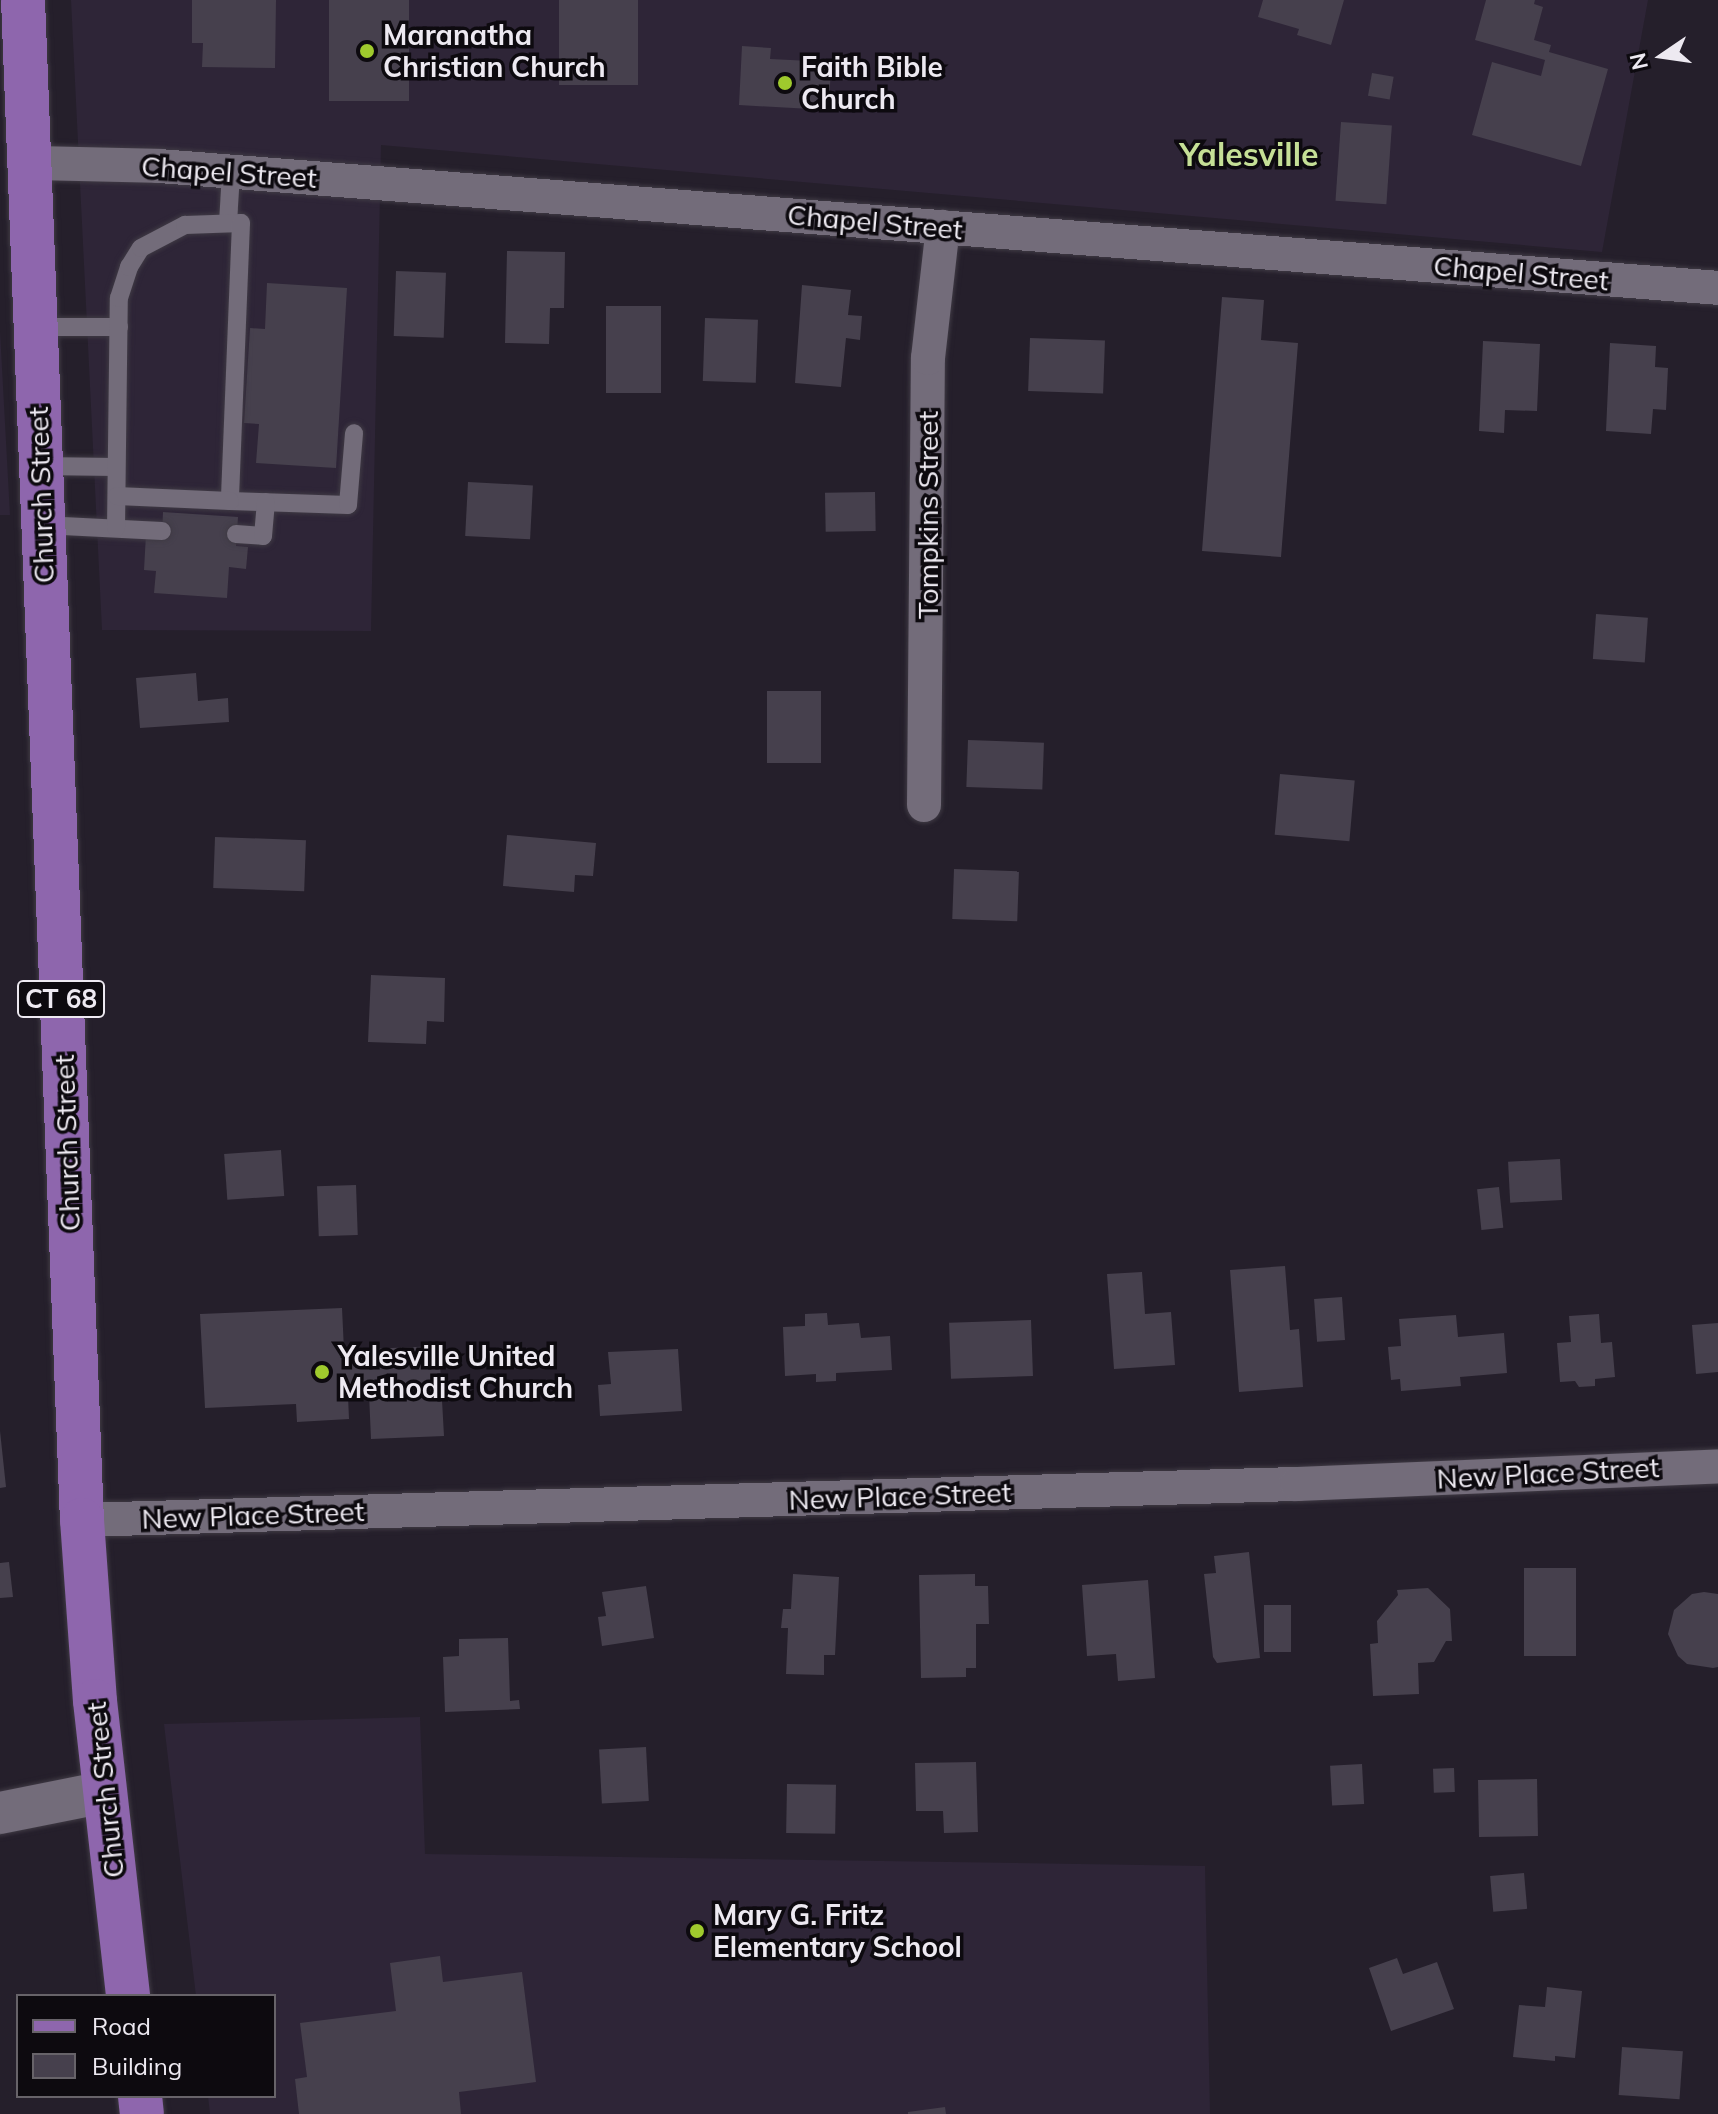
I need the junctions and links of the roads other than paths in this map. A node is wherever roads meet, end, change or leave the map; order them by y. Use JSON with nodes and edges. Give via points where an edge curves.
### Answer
{"nodes":[{"id":1,"x":23,"y":0,"type":"edge"},
{"id":2,"x":31,"y":163,"type":"junction"},
{"id":3,"x":231,"y":172,"type":"junction"},
{"id":4,"x":228,"y":223,"type":"junction"},
{"id":5,"x":943,"y":227,"type":"junction"},
{"id":6,"x":1718,"y":288,"type":"edge"},
{"id":7,"x":35,"y":327,"type":"junction"},
{"id":8,"x":119,"y":327,"type":"junction"},
{"id":9,"x":354,"y":433,"type":"dead end"},
{"id":10,"x":39,"y":466,"type":"junction"},
{"id":11,"x":116,"y":467,"type":"junction"},
{"id":12,"x":117,"y":496,"type":"junction"},
{"id":13,"x":230,"y":501,"type":"junction"},
{"id":14,"x":266,"y":502,"type":"junction"},
{"id":15,"x":43,"y":525,"type":"junction"},
{"id":16,"x":116,"y":528,"type":"junction"},
{"id":17,"x":162,"y":531,"type":"dead end"},
{"id":18,"x":236,"y":534,"type":"dead end"},
{"id":19,"x":924,"y":805,"type":"dead end"},
{"id":20,"x":1718,"y":1466,"type":"edge"},
{"id":21,"x":82,"y":1520,"type":"junction"},
{"id":22,"x":105,"y":1792,"type":"junction"},
{"id":23,"x":0,"y":1813,"type":"edge"},
{"id":24,"x":128,"y":1994,"type":"edge"}],
"edges":[{"from":1,"to":2,"type":"main road","name":"Church Street","number":"CT 68"},
{"from":2,"to":3,"type":"street","name":"Chapel Street"},
{"from":2,"to":7,"type":"main road","name":"Church Street","number":"CT 68"},
{"from":3,"to":4,"type":"lane"},
{"from":3,"to":5,"type":"street","name":"Chapel Street"},
{"from":4,"to":8,"type":"lane","via":[[185,225],[141,248],[119,298]]},
{"from":4,"to":13,"type":"lane","via":[[241,223]]},
{"from":5,"to":6,"type":"street","name":"Chapel Street"},
{"from":5,"to":19,"type":"street","name":"Tompkins Street","via":[[928,358]]},
{"from":7,"to":8,"type":"lane"},
{"from":7,"to":10,"type":"main road","name":"Church Street","number":"CT 68"},
{"from":8,"to":11,"type":"lane"},
{"from":9,"to":14,"type":"lane","via":[[348,505]]},
{"from":10,"to":11,"type":"lane"},
{"from":10,"to":15,"type":"main road","name":"Church Street","number":"CT 68"},
{"from":11,"to":12,"type":"lane"},
{"from":12,"to":13,"type":"lane"},
{"from":12,"to":16,"type":"lane"},
{"from":13,"to":14,"type":"lane"},
{"from":14,"to":18,"type":"lane","via":[[263,536]]},
{"from":15,"to":16,"type":"lane"},
{"from":15,"to":21,"type":"main road","name":"Church Street","number":"CT 68"},
{"from":16,"to":17,"type":"lane"},
{"from":20,"to":21,"type":"street","name":"New Place Street","via":[[1297,1484]]},
{"from":21,"to":22,"type":"main road","name":"Church Street","number":"CT 68"},
{"from":22,"to":23,"type":"street"},
{"from":22,"to":24,"type":"main road","name":"Church Street","number":"CT 68"}]}
